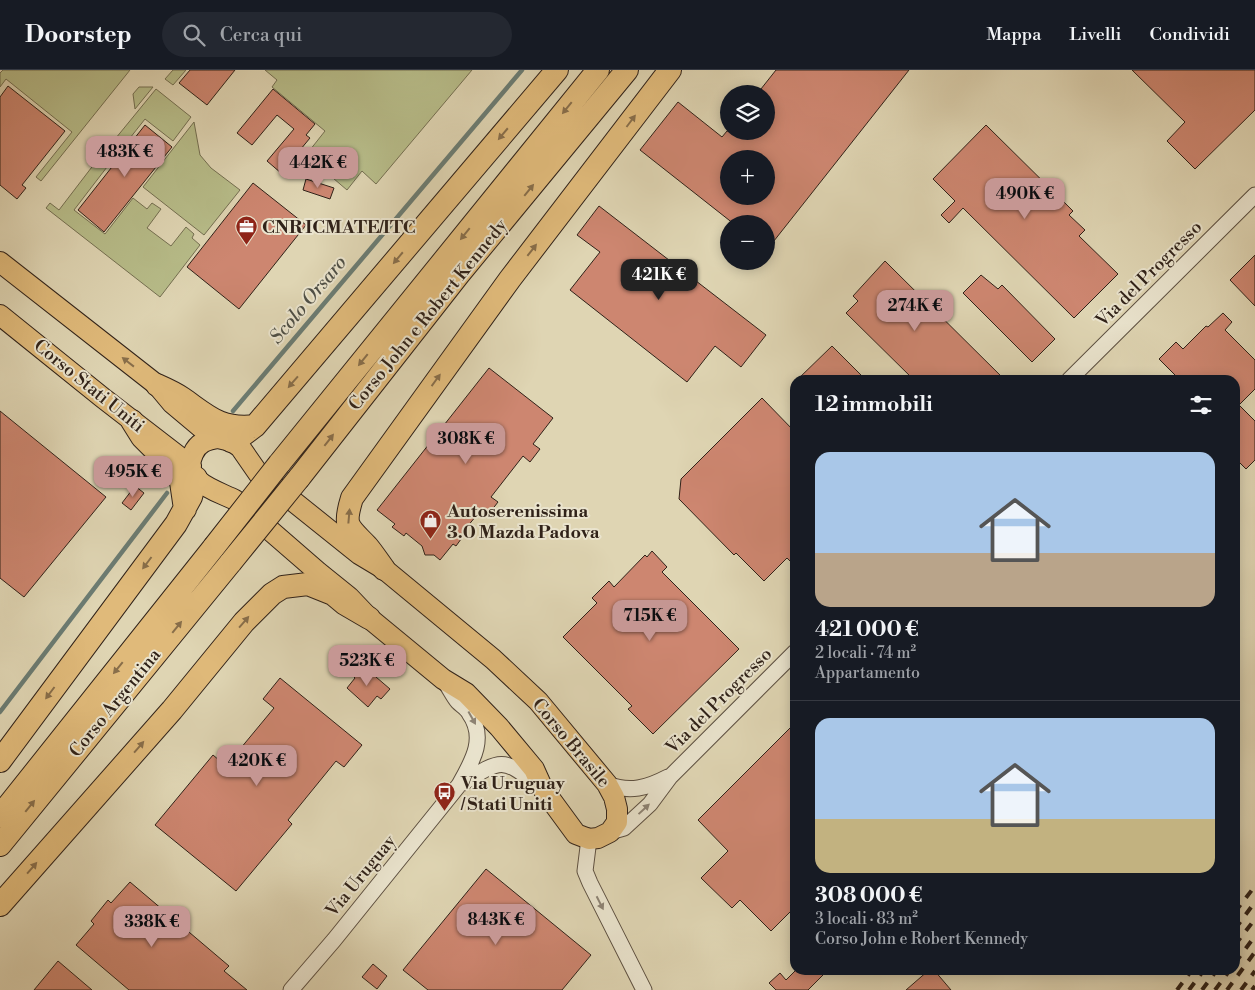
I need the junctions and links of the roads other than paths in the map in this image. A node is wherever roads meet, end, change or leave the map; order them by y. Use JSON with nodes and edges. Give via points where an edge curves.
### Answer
{"nodes":[{"id":1,"x":557,"y":70,"type":"edge"},
{"id":2,"x":598,"y":70,"type":"edge"},
{"id":3,"x":627,"y":70,"type":"edge"},
{"id":4,"x":670,"y":70,"type":"edge"},
{"id":5,"x":1255,"y":195,"type":"edge"},
{"id":6,"x":0,"y":262,"type":"edge"},
{"id":7,"x":0,"y":315,"type":"edge"},
{"id":8,"x":1074,"y":375,"type":"edge"},
{"id":9,"x":158,"y":385,"type":"junction"},
{"id":10,"x":132,"y":421,"type":"junction"},
{"id":11,"x":255,"y":426,"type":"junction"},
{"id":12,"x":225,"y":439,"type":"junction"},
{"id":13,"x":199,"y":478,"type":"junction"},
{"id":14,"x":185,"y":509,"type":"junction"},
{"id":15,"x":222,"y":555,"type":"junction"},
{"id":16,"x":384,"y":569,"type":"junction"},
{"id":17,"x":369,"y":618,"type":"junction"},
{"id":18,"x":790,"y":657,"type":"edge"},
{"id":19,"x":443,"y":679,"type":"junction"},
{"id":20,"x":0,"y":761,"type":"edge"},
{"id":21,"x":670,"y":777,"type":"junction"},
{"id":22,"x":607,"y":784,"type":"junction"},
{"id":23,"x":459,"y":785,"type":"junction"},
{"id":24,"x":543,"y":789,"type":"junction"},
{"id":25,"x":0,"y":816,"type":"edge"},
{"id":26,"x":610,"y":832,"type":"junction"},
{"id":27,"x":0,"y":845,"type":"edge"},
{"id":28,"x":587,"y":848,"type":"junction"},
{"id":29,"x":0,"y":905,"type":"edge"},
{"id":30,"x":291,"y":990,"type":"edge"},
{"id":31,"x":644,"y":990,"type":"edge"}],
"edges":[{"from":1,"to":11,"type":"highway","one_way":true},
{"from":2,"to":15,"type":"highway","name":"Corso John e Robert Kennedy","one_way":true,"bridge":true,"via":[[279,464]]},
{"from":15,"to":3,"type":"highway","name":"Corso John e Robert Kennedy","one_way":true,"bridge":true,"via":[[299,478],[453,282]]},
{"from":16,"to":4,"type":"highway","one_way":true,"via":[[348,524],[352,498],[510,279]]},
{"from":5,"to":8,"type":"street","name":"Via del Progresso"},
{"from":9,"to":6,"type":"main road","one_way":true},
{"from":7,"to":10,"type":"main road","name":"Corso Stati Uniti"},
{"from":9,"to":11,"type":"highway","via":[[181,397],[210,419],[229,426]]},
{"from":9,"to":12,"type":"main road","via":[[172,403],[203,429]]},
{"from":10,"to":13,"type":"main road","name":"Corso Stati Uniti"},
{"from":10,"to":14,"type":"highway","via":[[142,437],[174,469]]},
{"from":11,"to":12,"type":"highway","via":[[239,438]]},
{"from":12,"to":13,"type":"main road","via":[[204,441],[196,448],[191,458]]},
{"from":12,"to":16,"type":"main road","name":"Corso Brasile","via":[[246,455],[258,473],[359,554]]},
{"from":13,"to":14,"type":"highway"},
{"from":13,"to":17,"type":"main road","name":"Corso Stati Uniti","via":[[235,500],[350,597]]},
{"from":14,"to":20,"type":"highway","one_way":true},
{"from":15,"to":25,"type":"highway","name":"Corso Argentina","one_way":true},
{"from":27,"to":15,"type":"highway","name":"Corso Argentina","one_way":true},
{"from":16,"to":22,"type":"main road","name":"Corso Brasile","via":[[538,700]]},
{"from":17,"to":19,"type":"main road"},
{"from":29,"to":17,"type":"highway","one_way":true,"via":[[172,710],[244,622],[272,594],[283,587],[308,584],[333,594]]},
{"from":18,"to":21,"type":"street","name":"Via del Progresso"},
{"from":19,"to":23,"type":"street","name":"Via Uruguay","one_way":true,"via":[[469,712],[478,735],[474,759]]},
{"from":19,"to":24,"type":"main road","via":[[466,693],[499,726],[534,769]]},
{"from":21,"to":22,"type":"street","name":"Via del Progresso","via":[[641,789]]},
{"from":26,"to":21,"type":"street","name":"Via del Progresso","one_way":true,"via":[[624,828],[654,799]]},
{"from":22,"to":26,"type":"main road","name":"Corso Brasile","via":[[618,809],[617,822]]},
{"from":23,"to":24,"type":"street","name":"Via Uruguay","via":[[496,764],[507,764]]},
{"from":23,"to":30,"type":"street","name":"Via Uruguay"},
{"from":24,"to":28,"type":"main road"},
{"from":26,"to":28,"type":"main road"},
{"from":28,"to":31,"type":"street","one_way":true,"via":[[586,871],[590,883]]}]}
